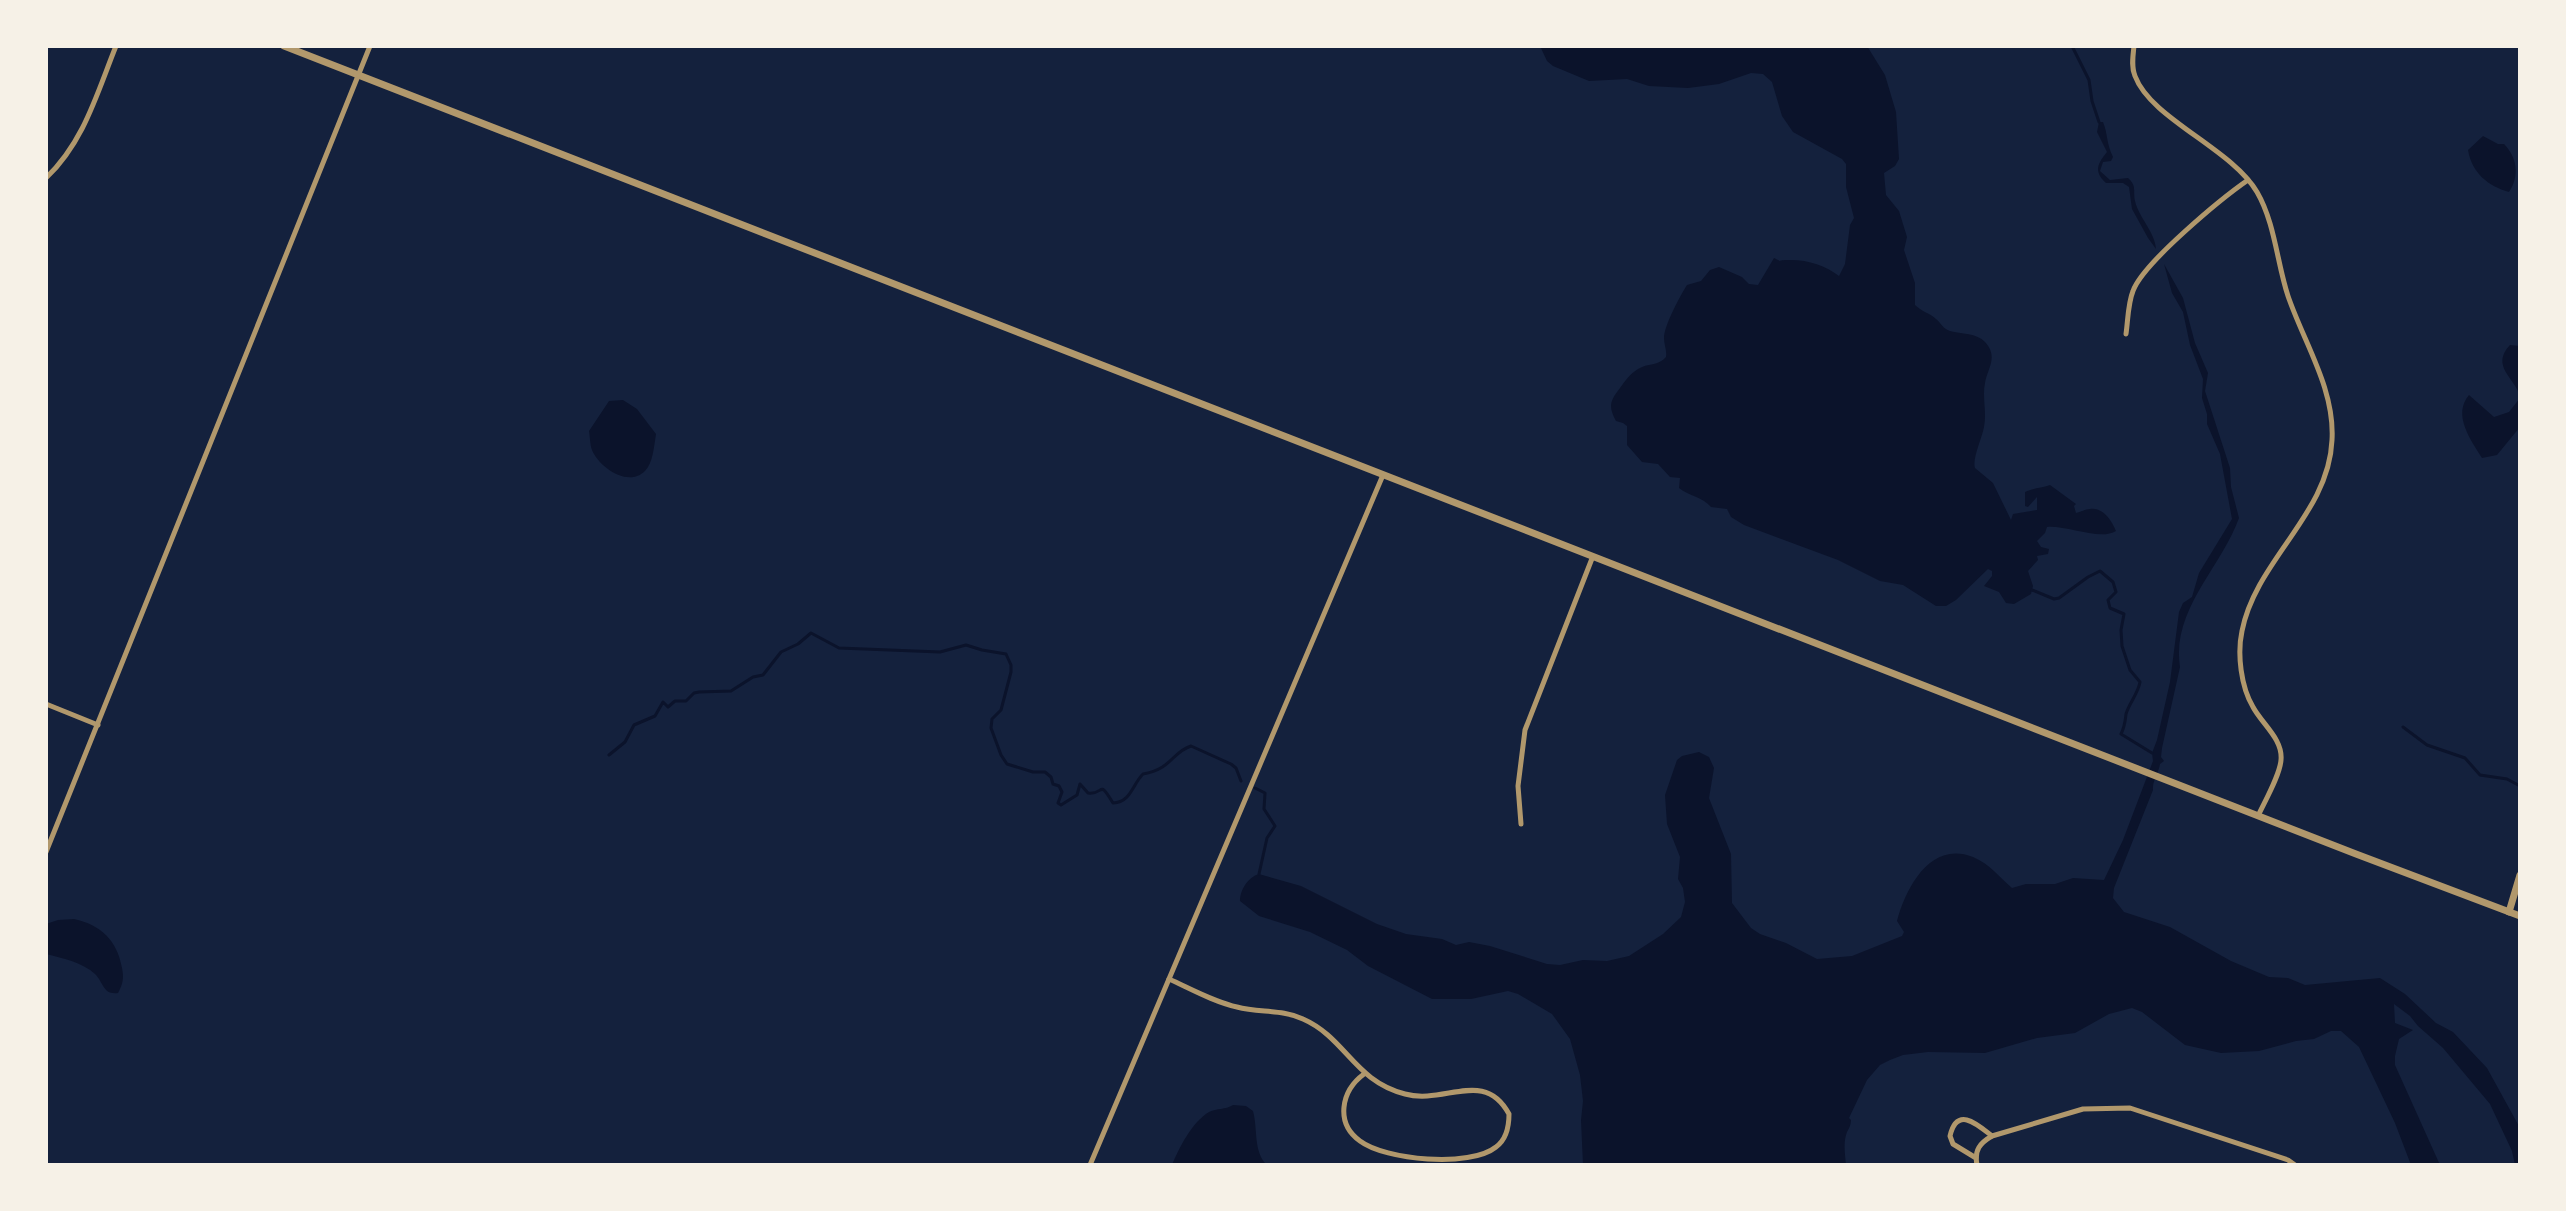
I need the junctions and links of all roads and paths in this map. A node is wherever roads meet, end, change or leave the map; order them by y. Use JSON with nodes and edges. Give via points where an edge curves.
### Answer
{"nodes":[{"id":1,"x":116,"y":46,"type":"edge"},
{"id":2,"x":284,"y":46,"type":"edge"},
{"id":3,"x":370,"y":46,"type":"edge"},
{"id":4,"x":2134,"y":46,"type":"edge"},
{"id":5,"x":358,"y":75,"type":"junction"},
{"id":6,"x":46,"y":178,"type":"edge"},
{"id":7,"x":2248,"y":180,"type":"junction"},
{"id":8,"x":2126,"y":334,"type":"dead end"},
{"id":9,"x":1383,"y":475,"type":"junction"},
{"id":10,"x":1593,"y":555,"type":"junction"},
{"id":11,"x":46,"y":704,"type":"edge"},
{"id":12,"x":98,"y":725,"type":"junction"},
{"id":13,"x":2258,"y":816,"type":"junction"},
{"id":14,"x":1521,"y":824,"type":"dead end"},
{"id":15,"x":46,"y":852,"type":"edge"},
{"id":16,"x":2520,"y":875,"type":"edge"},
{"id":17,"x":2509,"y":912,"type":"junction"},
{"id":18,"x":2520,"y":916,"type":"edge"},
{"id":19,"x":1169,"y":979,"type":"junction"},
{"id":20,"x":1364,"y":1074,"type":"junction"},
{"id":21,"x":1992,"y":1136,"type":"junction"},
{"id":22,"x":1976,"y":1161,"type":"edge"},
{"id":23,"x":1090,"y":1165,"type":"edge"},
{"id":24,"x":2295,"y":1165,"type":"edge"}],
"edges":[{"from":1,"to":6,"type":"street","via":[[83,130]]},
{"from":2,"to":5,"type":"street"},
{"from":3,"to":5,"type":"street"},
{"from":4,"to":7,"type":"street","via":[[2134,74],[2143,90]]},
{"from":5,"to":9,"type":"street"},
{"from":5,"to":12,"type":"street"},
{"from":7,"to":8,"type":"street","via":[[2146,269],[2133,291]]},
{"from":7,"to":13,"type":"street","via":[[2266,210],[2288,296],[2331,410],[2332,440],[2323,482],[2265,576],[2242,631],[2243,687],[2279,745],[2282,760]]},
{"from":9,"to":10,"type":"street"},
{"from":9,"to":19,"type":"street"},
{"from":10,"to":13,"type":"street"},
{"from":10,"to":14,"type":"street","via":[[1525,730],[1518,786]]},
{"from":11,"to":12,"type":"street"},
{"from":12,"to":15,"type":"street"},
{"from":13,"to":17,"type":"street"},
{"from":16,"to":17,"type":"street"},
{"from":17,"to":18,"type":"street"},
{"from":19,"to":20,"type":"street","via":[[1234,1007],[1301,1017],[1333,1038]]},
{"from":19,"to":23,"type":"street"},
{"from":20,"to":20,"type":"street","via":[[1409,1095],[1487,1091],[1509,1114],[1504,1139],[1478,1156],[1449,1160],[1368,1147],[1347,1128],[1344,1118],[1348,1090]]},
{"from":21,"to":22,"type":"street","via":[[1982,1142]]},
{"from":21,"to":22,"type":"street","via":[[1971,1120],[1952,1128],[1953,1144]]},
{"from":21,"to":24,"type":"street","via":[[2083,1109],[2130,1108]]}]}
